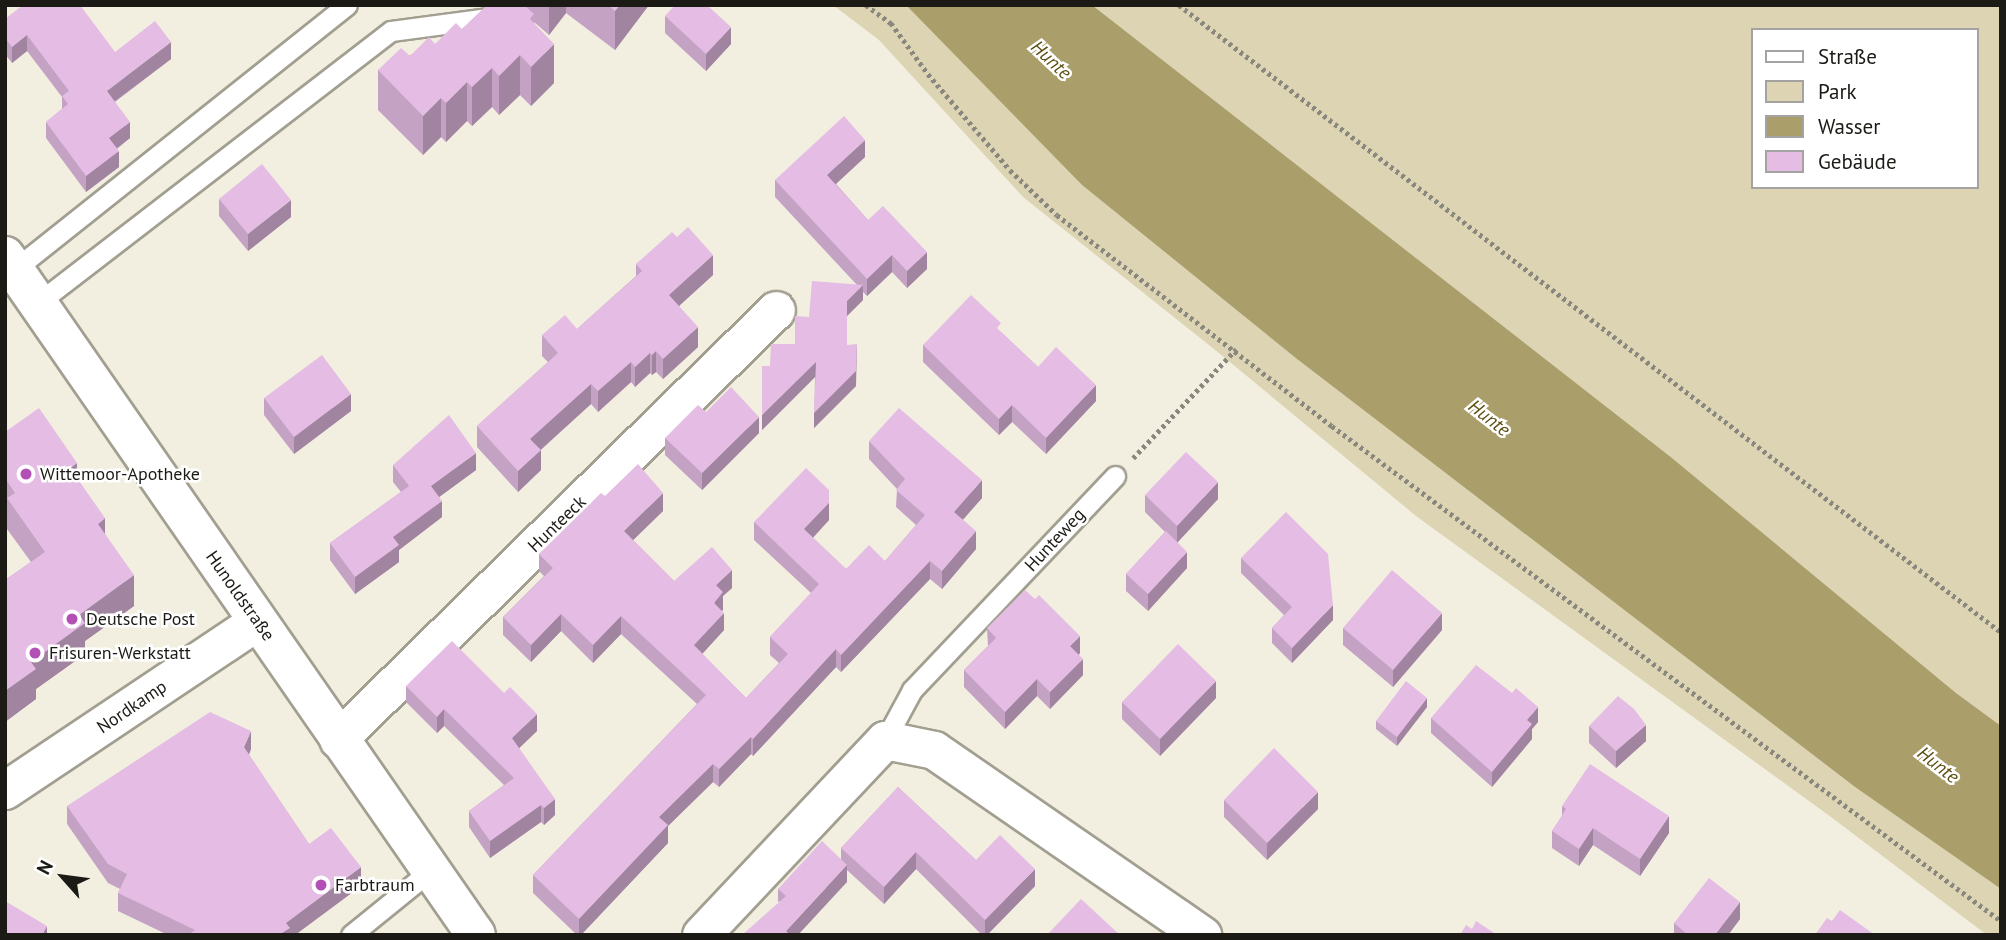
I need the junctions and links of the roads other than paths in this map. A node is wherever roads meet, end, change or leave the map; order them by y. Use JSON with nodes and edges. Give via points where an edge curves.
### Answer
{"nodes":[{"id":1,"x":347,"y":5,"type":"edge"},
{"id":2,"x":518,"y":23,"type":"edge"},
{"id":3,"x":10,"y":262,"type":"edge"},
{"id":4,"x":39,"y":302,"type":"junction"},
{"id":5,"x":776,"y":310,"type":"dead end"},
{"id":6,"x":1115,"y":476,"type":"road end"},
{"id":7,"x":257,"y":621,"type":"junction"},
{"id":8,"x":338,"y":739,"type":"junction"},
{"id":9,"x":886,"y":740,"type":"junction"},
{"id":10,"x":5,"y":790,"type":"edge"},
{"id":11,"x":431,"y":870,"type":"junction"},
{"id":12,"x":351,"y":935,"type":"edge"},
{"id":13,"x":476,"y":935,"type":"edge"},
{"id":14,"x":701,"y":935,"type":"edge"},
{"id":15,"x":1202,"y":935,"type":"edge"}],
"edges":[{"from":1,"to":3,"type":"lane"},
{"from":2,"to":4,"type":"lane","via":[[509,15],[391,31]]},
{"from":3,"to":4,"type":"street","name":"Hunoldstraße"},
{"from":4,"to":7,"type":"street","name":"Hunoldstraße"},
{"from":5,"to":8,"type":"street","name":"Hunteeck"},
{"from":6,"to":9,"type":"lane","name":"Hunteweg","via":[[912,691]]},
{"from":7,"to":8,"type":"street","name":"Hunoldstraße"},
{"from":7,"to":10,"type":"street","name":"Nordkamp"},
{"from":8,"to":11,"type":"street","name":"Hunoldstraße"},
{"from":9,"to":14,"type":"street","name":"Hunteweg"},
{"from":9,"to":15,"type":"street","via":[[934,750]]},
{"from":11,"to":12,"type":"lane"},
{"from":11,"to":13,"type":"street","name":"Hunoldstraße"}]}
